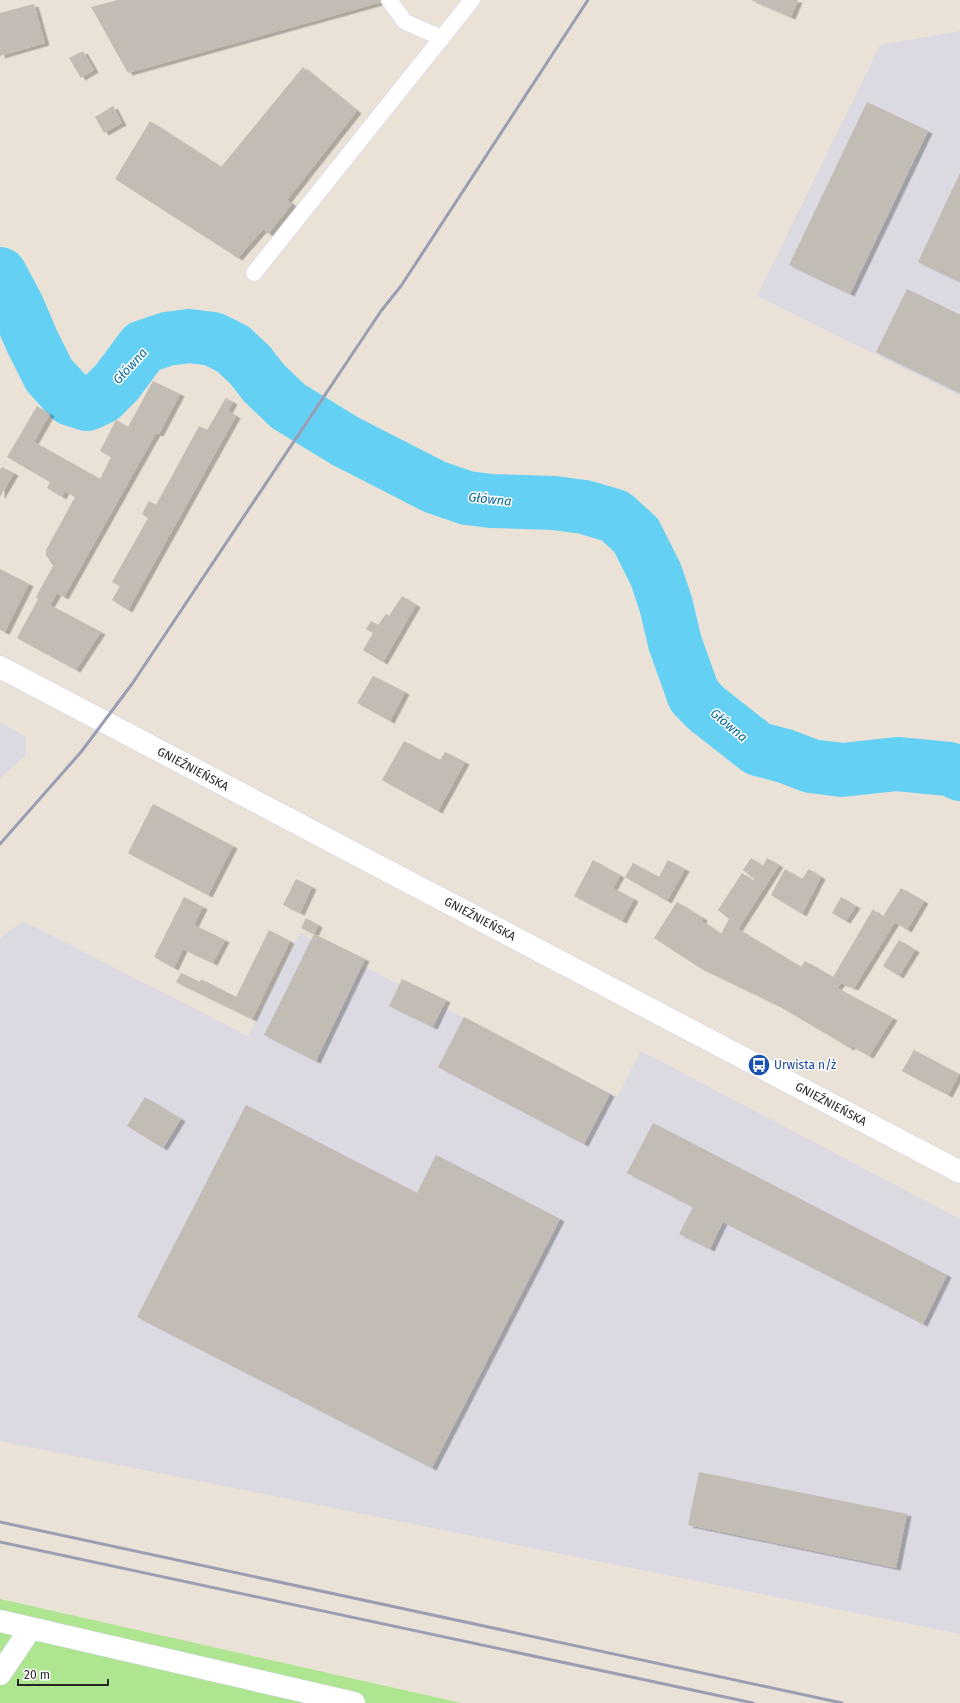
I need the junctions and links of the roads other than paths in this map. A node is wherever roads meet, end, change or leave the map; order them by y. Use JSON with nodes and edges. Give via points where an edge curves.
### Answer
{"nodes":[{"id":1,"x":389,"y":0,"type":"edge"},
{"id":2,"x":472,"y":0,"type":"edge"},
{"id":3,"x":442,"y":38,"type":"junction"},
{"id":4,"x":254,"y":273,"type":"dead end"},
{"id":5,"x":0,"y":667,"type":"edge"},
{"id":6,"x":960,"y":1172,"type":"edge"},
{"id":7,"x":0,"y":1621,"type":"edge"},
{"id":8,"x":31,"y":1628,"type":"junction"},
{"id":9,"x":0,"y":1674,"type":"edge"},
{"id":10,"x":302,"y":1698,"type":"edge"},
{"id":11,"x":354,"y":1703,"type":"edge"}],
"edges":[{"from":1,"to":3,"type":"lane","via":[[405,22]]},
{"from":2,"to":3,"type":"lane"},
{"from":3,"to":4,"type":"lane"},
{"from":5,"to":6,"type":"street","name":"GNIEŹNIEŃSKA"},
{"from":7,"to":8,"type":"street"},
{"from":8,"to":9,"type":"street"},
{"from":8,"to":10,"type":"street"},
{"from":10,"to":11,"type":"street"}]}
